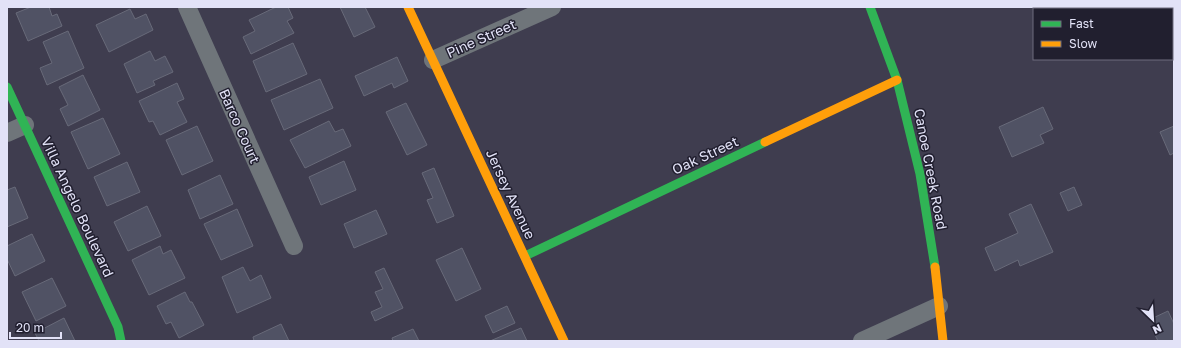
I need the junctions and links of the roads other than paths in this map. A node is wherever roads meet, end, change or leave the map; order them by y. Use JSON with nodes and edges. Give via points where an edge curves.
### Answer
{"nodes":[{"id":1,"x":186,"y":7,"type":"edge"},
{"id":2,"x":408,"y":7,"type":"edge"},
{"id":3,"x":552,"y":7,"type":"edge"},
{"id":4,"x":870,"y":7,"type":"edge"},
{"id":5,"x":433,"y":60,"type":"junction"},
{"id":6,"x":897,"y":80,"type":"junction"},
{"id":7,"x":7,"y":87,"type":"edge"},
{"id":8,"x":25,"y":125,"type":"junction"},
{"id":9,"x":7,"y":133,"type":"edge"},
{"id":10,"x":294,"y":246,"type":"dead end"},
{"id":11,"x":525,"y":256,"type":"junction"},
{"id":12,"x":939,"y":306,"type":"junction"},
{"id":13,"x":121,"y":341,"type":"edge"},
{"id":14,"x":564,"y":341,"type":"edge"},
{"id":15,"x":862,"y":341,"type":"edge"},
{"id":16,"x":943,"y":341,"type":"edge"}],
"edges":[{"from":1,"to":10,"type":"street","name":"Barco Court"},
{"from":2,"to":5,"type":"street"},
{"from":3,"to":5,"type":"street","name":"Pine Street"},
{"from":4,"to":6,"type":"street","name":"Canoe Creek Road"},
{"from":5,"to":11,"type":"street","name":"Jersey Avenue"},
{"from":6,"to":11,"type":"street","name":"Oak Street"},
{"from":6,"to":12,"type":"street","name":"Canoe Creek Road","via":[[920,174]]},
{"from":7,"to":8,"type":"street","name":"Villa Angelo Boulevard"},
{"from":8,"to":9,"type":"street"},
{"from":8,"to":13,"type":"street","name":"Villa Angelo Boulevard","via":[[118,328]]},
{"from":11,"to":14,"type":"street","name":"Jersey Avenue"},
{"from":12,"to":15,"type":"street"},
{"from":12,"to":16,"type":"street","name":"Canoe Creek Road"}]}
